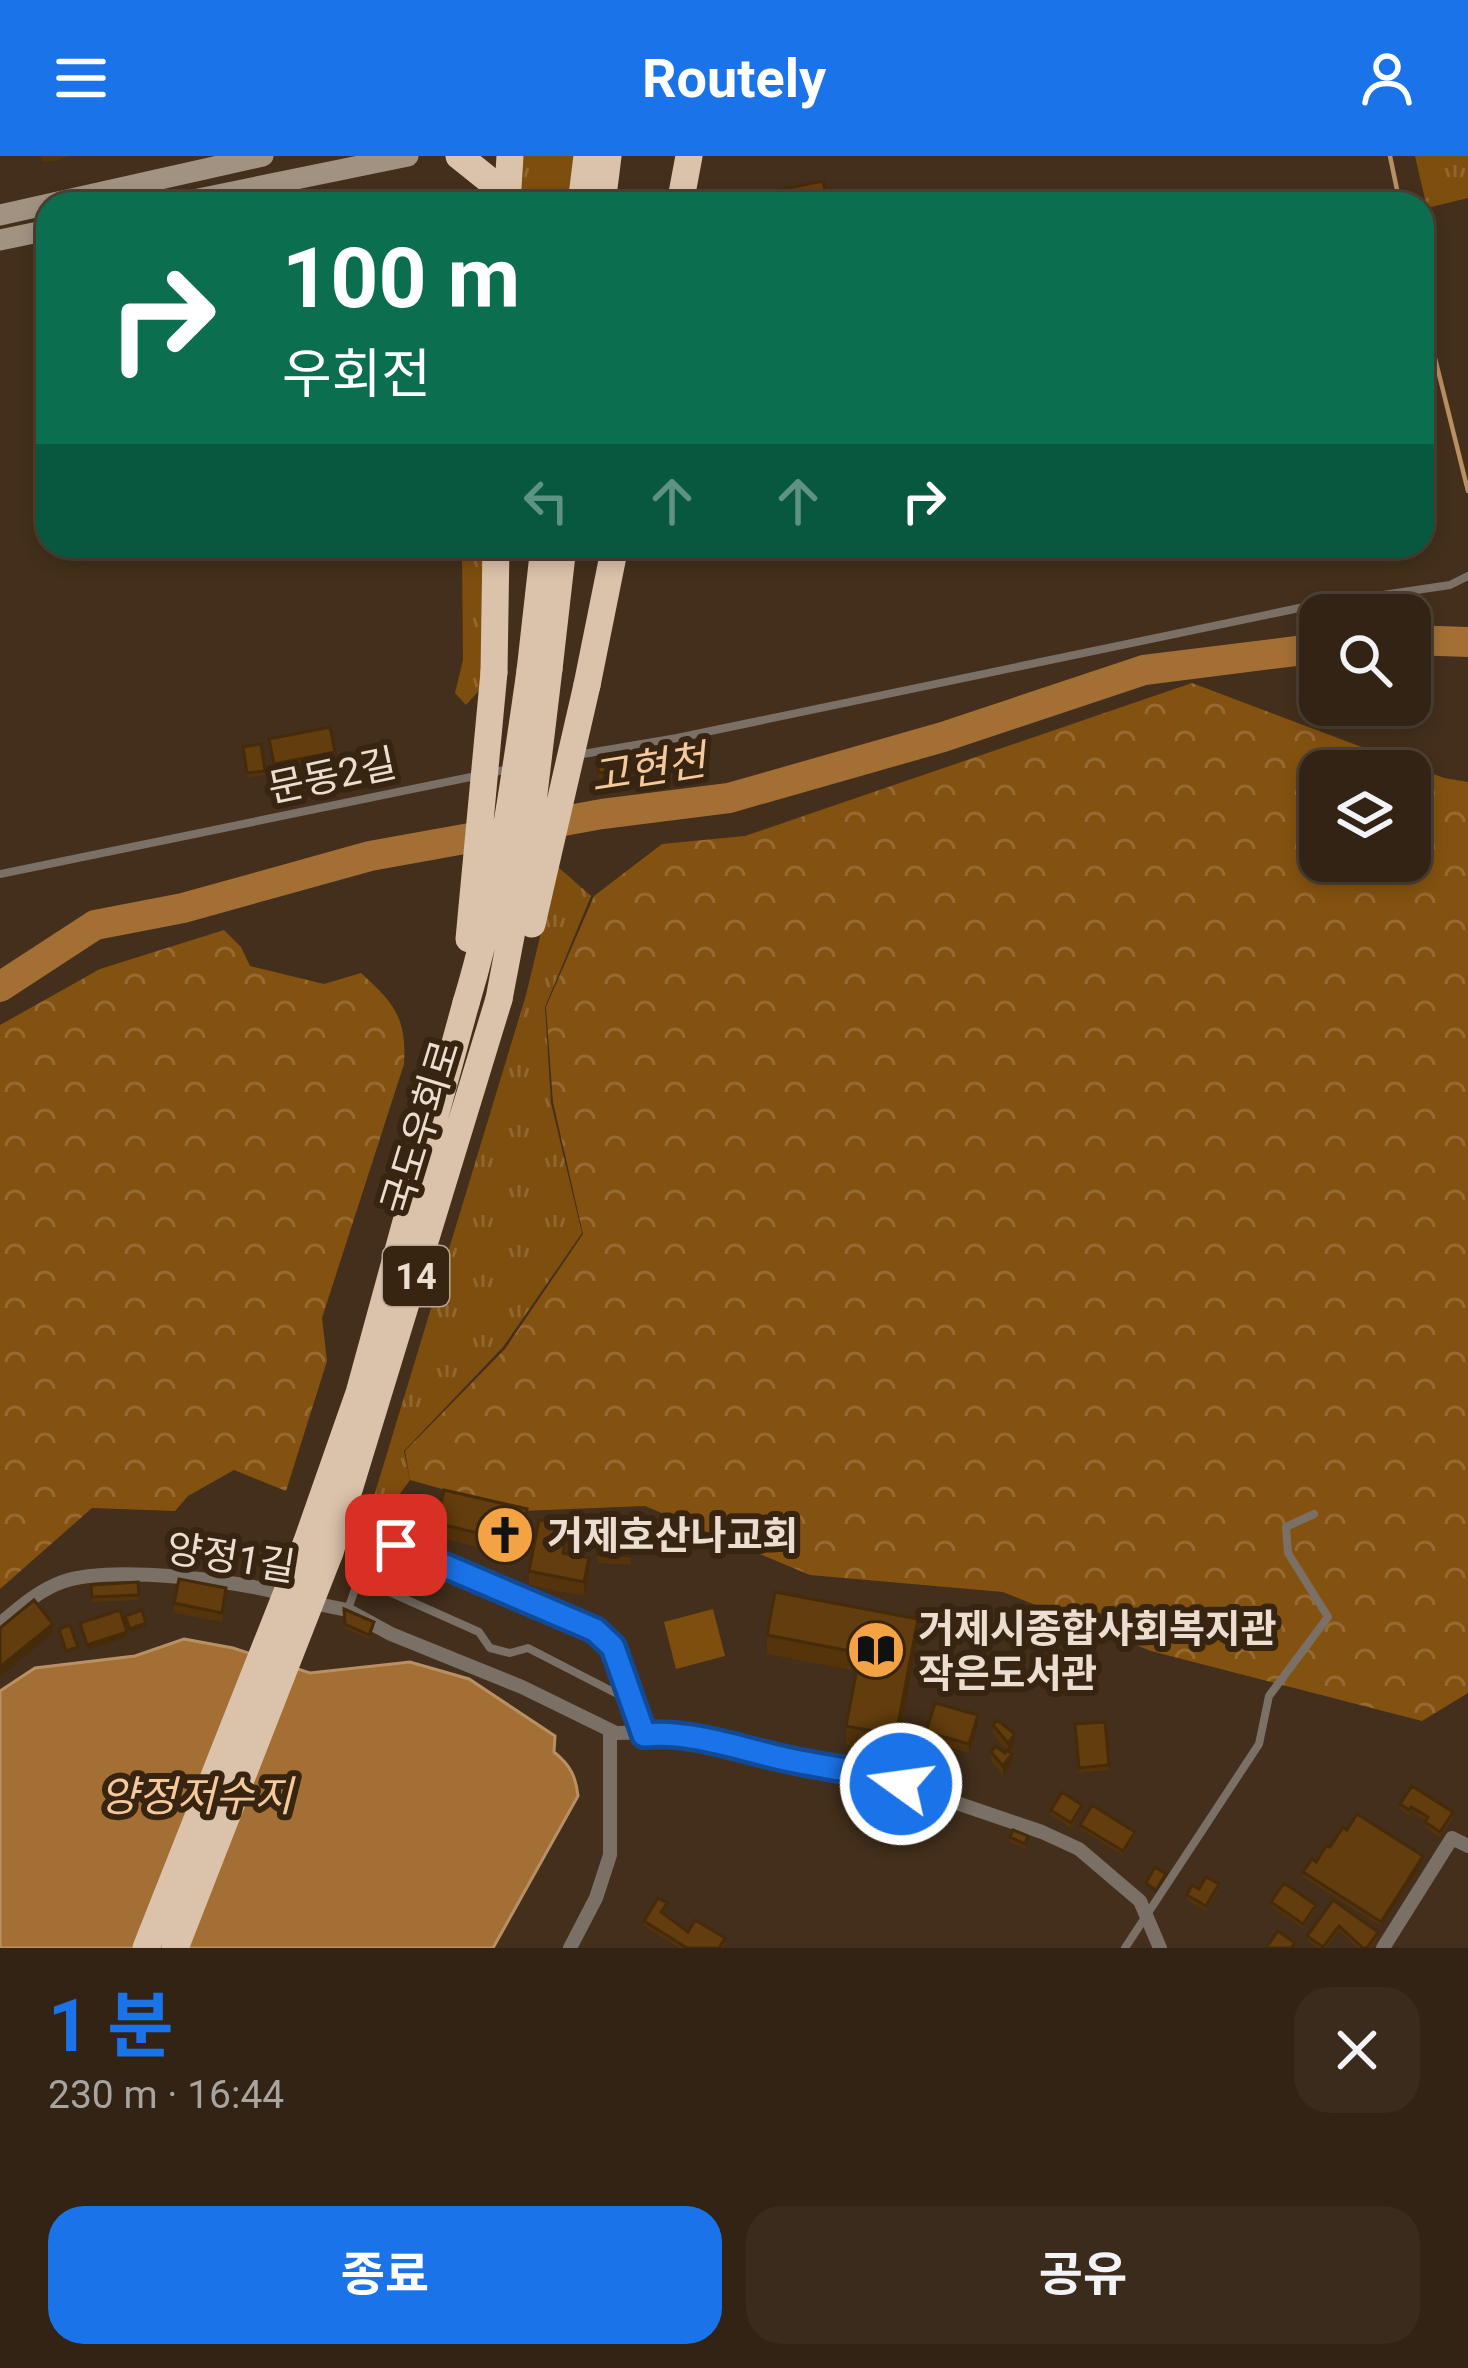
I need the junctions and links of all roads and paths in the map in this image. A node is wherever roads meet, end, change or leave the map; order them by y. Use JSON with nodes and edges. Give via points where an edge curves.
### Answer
{"nodes":[{"id":1,"x":263,"y":156,"type":"edge"},
{"id":2,"x":281,"y":156,"type":"edge"},
{"id":3,"x":408,"y":156,"type":"edge"},
{"id":4,"x":459,"y":156,"type":"edge"},
{"id":5,"x":510,"y":156,"type":"edge"},
{"id":6,"x":674,"y":156,"type":"edge"},
{"id":7,"x":689,"y":156,"type":"edge"},
{"id":8,"x":232,"y":160,"type":"edge"},
{"id":9,"x":292,"y":172,"type":"edge"},
{"id":10,"x":95,"y":192,"type":"edge"},
{"id":11,"x":218,"y":192,"type":"edge"},
{"id":12,"x":497,"y":192,"type":"edge"},
{"id":13,"x":506,"y":192,"type":"edge"},
{"id":14,"x":667,"y":192,"type":"edge"},
{"id":15,"x":682,"y":192,"type":"edge"},
{"id":16,"x":36,"y":206,"type":"edge"},
{"id":17,"x":0,"y":214,"type":"edge"},
{"id":18,"x":36,"y":232,"type":"edge"},
{"id":19,"x":0,"y":240,"type":"edge"},
{"id":20,"x":496,"y":558,"type":"edge"},
{"id":21,"x":544,"y":558,"type":"edge"},
{"id":22,"x":561,"y":558,"type":"edge"},
{"id":23,"x":613,"y":558,"type":"edge"},
{"id":24,"x":1467,"y":577,"type":"edge"},
{"id":25,"x":540,"y":670,"type":"junction"},
{"id":26,"x":566,"y":758,"type":"dead end"},
{"id":27,"x":545,"y":762,"type":"dead end"},
{"id":28,"x":0,"y":874,"type":"edge"},
{"id":29,"x":499,"y":999,"type":"junction"},
{"id":30,"x":466,"y":1003,"type":"junction"},
{"id":31,"x":1315,"y":1514,"type":"dead end"},
{"id":32,"x":318,"y":1548,"type":"junction"},
{"id":33,"x":358,"y":1578,"type":"junction"},
{"id":34,"x":347,"y":1610,"type":"junction"},
{"id":35,"x":0,"y":1624,"type":"edge"},
{"id":36,"x":632,"y":1702,"type":"junction"},
{"id":37,"x":610,"y":1731,"type":"junction"},
{"id":38,"x":644,"y":1735,"type":"junction"},
{"id":39,"x":1468,"y":1846,"type":"edge"},
{"id":40,"x":1144,"y":1918,"type":"junction"},
{"id":41,"x":146,"y":1948,"type":"edge"},
{"id":42,"x":175,"y":1948,"type":"edge"},
{"id":43,"x":570,"y":1948,"type":"edge"},
{"id":44,"x":1125,"y":1948,"type":"edge"},
{"id":45,"x":1160,"y":1948,"type":"edge"},
{"id":46,"x":1383,"y":1948,"type":"edge"}],
"edges":[{"from":1,"to":8,"type":"main road"},
{"from":2,"to":9,"type":"main road"},
{"from":3,"to":9,"type":"main road"},
{"from":4,"to":12,"type":"highway"},
{"from":5,"to":13,"type":"highway"},
{"from":6,"to":14,"type":"highway"},
{"from":7,"to":15,"type":"highway"},
{"from":8,"to":10,"type":"main road"},
{"from":9,"to":11,"type":"main road"},
{"from":16,"to":17,"type":"main road"},
{"from":18,"to":19,"type":"main road"},
{"from":20,"to":30,"type":"highway","bridge":true},
{"from":21,"to":25,"type":"highway","number":"14"},
{"from":22,"to":25,"type":"highway","number":"14"},
{"from":23,"to":29,"type":"highway","bridge":true,"via":[[532,924]]},
{"from":24,"to":26,"type":"lane"},
{"from":25,"to":29,"type":"highway","number":"14","bridge":true,"via":[[527,852]]},
{"from":25,"to":30,"type":"highway","number":"14","bridge":true},
{"from":27,"to":28,"type":"lane","name":"문동2길"},
{"from":29,"to":32,"type":"highway","name":"국도우회로","number":"14"},
{"from":30,"to":32,"type":"highway","name":"국도우회로","number":"14"},
{"from":31,"to":40,"type":"lane","via":[[1286,1527],[1288,1553],[1328,1617],[1269,1696],[1259,1744]]},
{"from":32,"to":41,"type":"highway","number":"14","bridge":true},
{"from":32,"to":42,"type":"highway","number":"14","bridge":true},
{"from":33,"to":34,"type":"lane"},
{"from":33,"to":36,"type":"lane","via":[[479,1631],[490,1648],[528,1648]]},
{"from":33,"to":36,"type":"lane","via":[[396,1545],[595,1630],[613,1647]]},
{"from":34,"to":35,"type":"street","name":"양정1길","via":[[265,1588],[113,1576],[63,1581]]},
{"from":34,"to":37,"type":"street","name":"양정1길"},
{"from":36,"to":38,"type":"lane"},
{"from":37,"to":38,"type":"street","name":"양정1길"},
{"from":37,"to":43,"type":"street","via":[[610,1855]]},
{"from":38,"to":40,"type":"street","name":"양정1길","via":[[668,1732],[868,1772],[1042,1832],[1116,1876],[1141,1900]]},
{"from":39,"to":46,"type":"street","via":[[1452,1838]]},
{"from":40,"to":44,"type":"lane"},
{"from":40,"to":45,"type":"street","name":"양정1길"}]}
